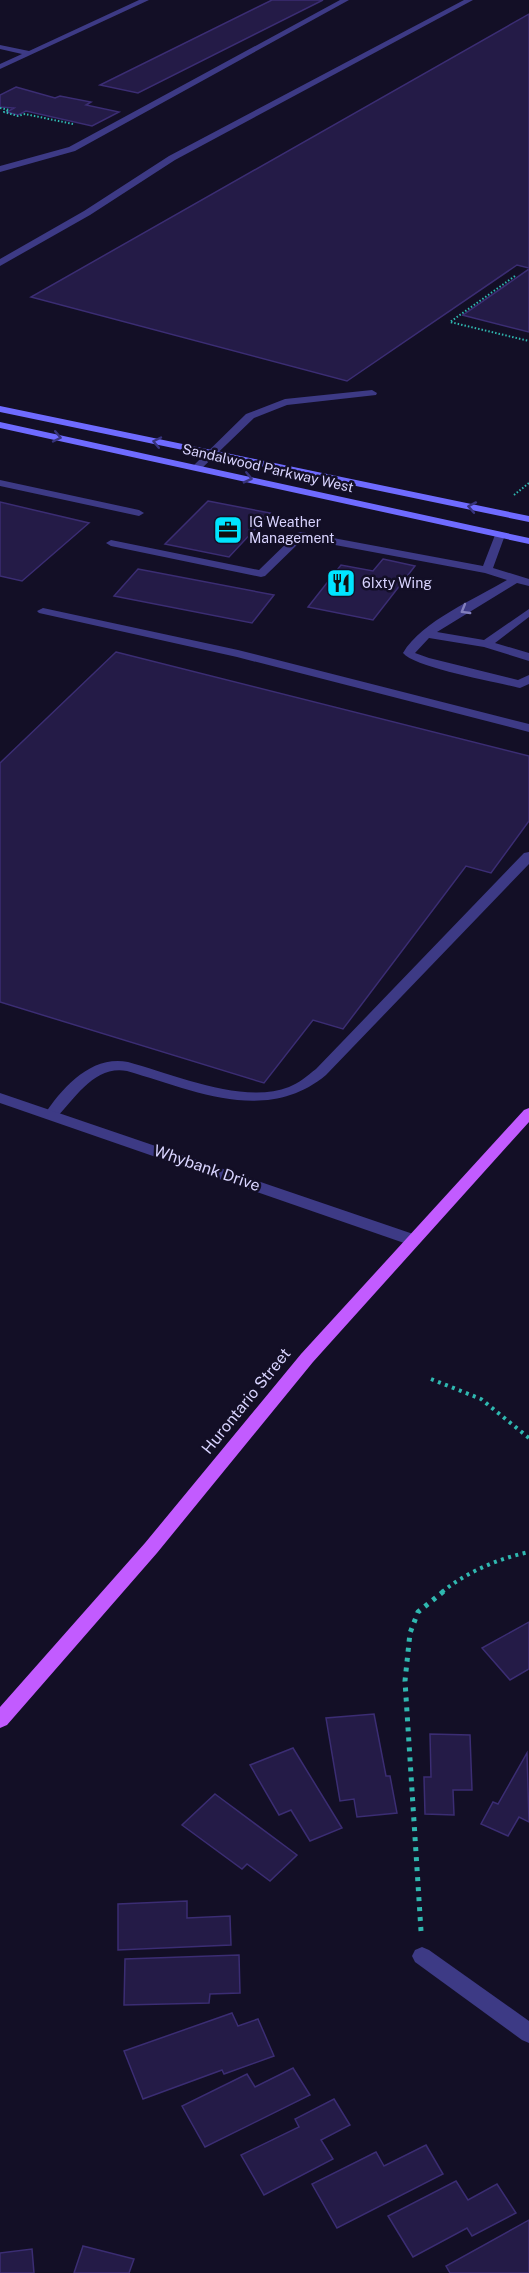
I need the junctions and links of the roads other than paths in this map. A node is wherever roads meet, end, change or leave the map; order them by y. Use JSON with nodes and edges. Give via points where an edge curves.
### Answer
{"nodes":[{"id":1,"x":145,"y":0,"type":"edge"},
{"id":2,"x":345,"y":0,"type":"edge"},
{"id":3,"x":470,"y":0,"type":"edge"},
{"id":4,"x":0,"y":47,"type":"edge"},
{"id":5,"x":29,"y":53,"type":"junction"},
{"id":6,"x":0,"y":67,"type":"edge"},
{"id":7,"x":0,"y":170,"type":"edge"},
{"id":8,"x":0,"y":263,"type":"edge"},
{"id":9,"x":372,"y":393,"type":"dead end"},
{"id":10,"x":0,"y":409,"type":"edge"},
{"id":11,"x":0,"y":425,"type":"edge"},
{"id":12,"x":212,"y":453,"type":"junction"},
{"id":13,"x":197,"y":467,"type":"junction"},
{"id":14,"x":0,"y":483,"type":"edge"},
{"id":15,"x":139,"y":513,"type":"dead end"},
{"id":16,"x":528,"y":517,"type":"edge"},
{"id":17,"x":500,"y":535,"type":"junction"},
{"id":18,"x":529,"y":541,"type":"edge"},
{"id":19,"x":111,"y":543,"type":"dead end"},
{"id":20,"x":487,"y":570,"type":"junction"},
{"id":21,"x":514,"y":580,"type":"junction"},
{"id":22,"x":529,"y":583,"type":"edge"},
{"id":23,"x":43,"y":611,"type":"dead end"},
{"id":24,"x":529,"y":612,"type":"edge"},
{"id":25,"x":427,"y":634,"type":"junction"},
{"id":26,"x":486,"y":644,"type":"junction"},
{"id":27,"x":529,"y":657,"type":"edge"},
{"id":28,"x":526,"y":683,"type":"edge"},
{"id":29,"x":529,"y":728,"type":"edge"},
{"id":30,"x":529,"y":856,"type":"edge"},
{"id":31,"x":0,"y":1098,"type":"edge"},
{"id":32,"x":529,"y":1113,"type":"edge"},
{"id":33,"x":51,"y":1115,"type":"junction"},
{"id":34,"x":413,"y":1240,"type":"junction"},
{"id":35,"x":0,"y":1720,"type":"edge"},
{"id":36,"x":422,"y":1956,"type":"road end"},
{"id":37,"x":529,"y":2033,"type":"edge"}],
"edges":[{"from":1,"to":5,"type":"street"},
{"from":2,"to":7,"type":"street","via":[[72,149]]},
{"from":3,"to":8,"type":"street","via":[[172,158]]},
{"from":4,"to":5,"type":"street"},
{"from":5,"to":6,"type":"street"},
{"from":9,"to":12,"type":"street","via":[[285,402],[250,416]]},
{"from":12,"to":10,"type":"main road","name":"Sandalwood Parkway West","one_way":true},
{"from":11,"to":13,"type":"main road","name":"Sandalwood Parkway West","one_way":true},
{"from":12,"to":13,"type":"street"},
{"from":16,"to":12,"type":"main road","name":"Sandalwood Parkway West","one_way":true},
{"from":13,"to":17,"type":"main road","name":"Sandalwood Parkway West","one_way":true},
{"from":14,"to":15,"type":"street"},
{"from":17,"to":18,"type":"main road","name":"Sandalwood Parkway West"},
{"from":17,"to":20,"type":"street"},
{"from":19,"to":20,"type":"street","via":[[261,574],[301,535]]},
{"from":20,"to":21,"type":"street"},
{"from":21,"to":22,"type":"street"},
{"from":21,"to":25,"type":"street","one_way":true},
{"from":23,"to":29,"type":"street","via":[[238,654]]},
{"from":24,"to":26,"type":"street"},
{"from":25,"to":26,"type":"street"},
{"from":25,"to":28,"type":"street","via":[[409,649],[413,657]]},
{"from":26,"to":27,"type":"street"},
{"from":30,"to":33,"type":"street","via":[[321,1072],[301,1087],[285,1094],[254,1096],[106,1065],[89,1076]]},
{"from":31,"to":33,"type":"street","name":"Whybank Drive"},
{"from":32,"to":34,"type":"main road","name":"Hurontario Street"},
{"from":33,"to":34,"type":"street","name":"Whybank Drive"},
{"from":34,"to":35,"type":"main road","name":"Hurontario Street","via":[[307,1358],[151,1548]]},
{"from":36,"to":37,"type":"street"}]}
